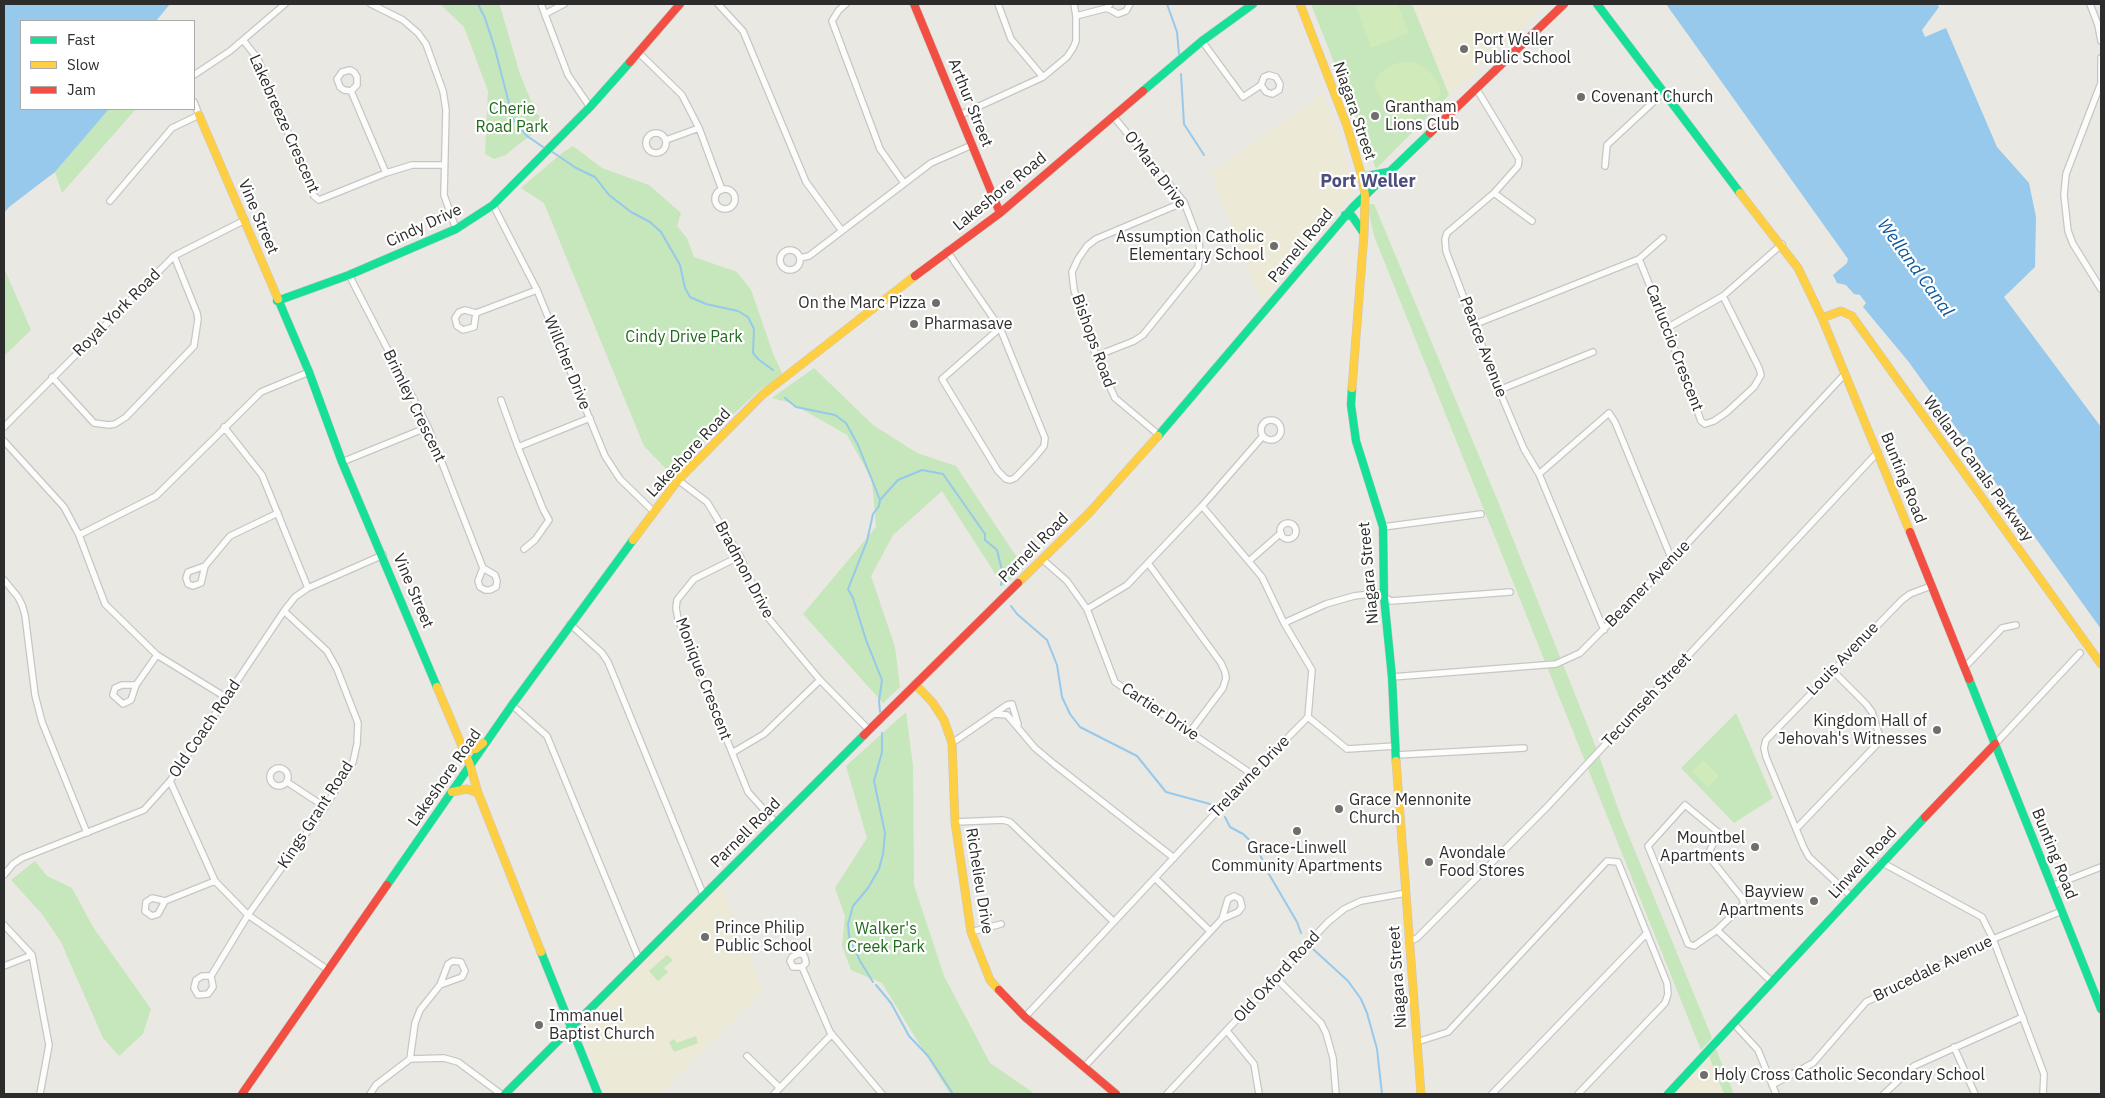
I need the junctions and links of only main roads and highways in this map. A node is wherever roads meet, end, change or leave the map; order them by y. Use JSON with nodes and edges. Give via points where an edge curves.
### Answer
{"nodes":[{"id":1,"x":680,"y":4,"type":"edge"},
{"id":2,"x":914,"y":4,"type":"edge"},
{"id":3,"x":1254,"y":4,"type":"edge"},
{"id":4,"x":1564,"y":4,"type":"edge"},
{"id":5,"x":1597,"y":4,"type":"edge"},
{"id":6,"x":1302,"y":6,"type":"edge"},
{"id":7,"x":199,"y":115,"type":"road end"},
{"id":8,"x":1390,"y":171,"type":"junction"},
{"id":9,"x":1362,"y":177,"type":"junction"},
{"id":10,"x":1365,"y":195,"type":"junction"},
{"id":11,"x":1000,"y":213,"type":"junction"},
{"id":12,"x":1345,"y":215,"type":"junction"},
{"id":13,"x":1364,"y":234,"type":"junction"},
{"id":14,"x":277,"y":300,"type":"junction"},
{"id":15,"x":1822,"y":318,"type":"junction"},
{"id":16,"x":2101,"y":664,"type":"edge"},
{"id":17,"x":916,"y":684,"type":"junction"},
{"id":18,"x":487,"y":741,"type":"junction"},
{"id":19,"x":461,"y":743,"type":"junction"},
{"id":20,"x":1995,"y":744,"type":"junction"},
{"id":21,"x":470,"y":765,"type":"junction"},
{"id":22,"x":452,"y":792,"type":"junction"},
{"id":23,"x":478,"y":793,"type":"junction"},
{"id":24,"x":2101,"y":1009,"type":"edge"},
{"id":25,"x":571,"y":1027,"type":"junction"},
{"id":26,"x":242,"y":1094,"type":"edge"},
{"id":27,"x":503,"y":1094,"type":"edge"},
{"id":28,"x":598,"y":1094,"type":"edge"},
{"id":29,"x":1116,"y":1094,"type":"edge"},
{"id":30,"x":1421,"y":1094,"type":"edge"},
{"id":31,"x":1668,"y":1094,"type":"edge"}],
"edges":[{"from":1,"to":14,"type":"main road","name":"Cindy Drive","via":[[590,107],[493,205],[456,228],[349,275]]},
{"from":2,"to":11,"type":"main road","name":"Arthur Street"},
{"from":3,"to":11,"type":"main road","name":"Lakeshore Road","via":[[1202,41]]},
{"from":4,"to":8,"type":"main road","name":"Parnell Road"},
{"from":5,"to":15,"type":"main road","name":"Bunting Road","via":[[1782,244],[1798,268]]},
{"from":6,"to":9,"type":"main road","name":"Niagara Street"},
{"from":7,"to":14,"type":"main road","name":"Vine Street"},
{"from":8,"to":9,"type":"main road"},
{"from":8,"to":10,"type":"main road","name":"Parnell Road"},
{"from":9,"to":10,"type":"main road","name":"Niagara Street"},
{"from":10,"to":12,"type":"main road","name":"Parnell Road"},
{"from":10,"to":13,"type":"main road","name":"Niagara Street"},
{"from":11,"to":18,"type":"main road","name":"Lakeshore Road","via":[[762,395],[678,480]]},
{"from":12,"to":13,"type":"main road","via":[[1352,216]]},
{"from":12,"to":17,"type":"main road","name":"Parnell Road","via":[[1089,513]]},
{"from":13,"to":30,"type":"main road","name":"Niagara Street","via":[[1351,405],[1356,441],[1383,527],[1384,597]]},
{"from":14,"to":19,"type":"main road","name":"Vine Street"},
{"from":15,"to":16,"type":"main road","name":"Welland Canals Parkway","via":[[1841,311],[1852,316]]},
{"from":15,"to":20,"type":"main road","name":"Bunting Road"},
{"from":17,"to":25,"type":"main road","name":"Parnell Road"},
{"from":17,"to":29,"type":"main road","name":"Richelieu Drive","via":[[944,720],[952,743],[956,822],[971,932],[990,980],[1025,1018]]},
{"from":18,"to":19,"type":"main road","via":[[469,749]]},
{"from":18,"to":21,"type":"main road","name":"Lakeshore Road"},
{"from":19,"to":21,"type":"main road","name":"Vine Street"},
{"from":20,"to":24,"type":"main road","name":"Bunting Road"},
{"from":20,"to":31,"type":"main road","name":"Linwell Road","via":[[1881,862]]},
{"from":21,"to":22,"type":"main road","name":"Lakeshore Road"},
{"from":21,"to":23,"type":"main road","name":"Vine Street"},
{"from":22,"to":23,"type":"main road","via":[[468,789]]},
{"from":22,"to":26,"type":"main road","name":"Lakeshore Road"},
{"from":23,"to":25,"type":"main road","name":"Vine Street"},
{"from":25,"to":27,"type":"main road","name":"Parnell Road"},
{"from":25,"to":28,"type":"main road","name":"Vine Street"}]}
